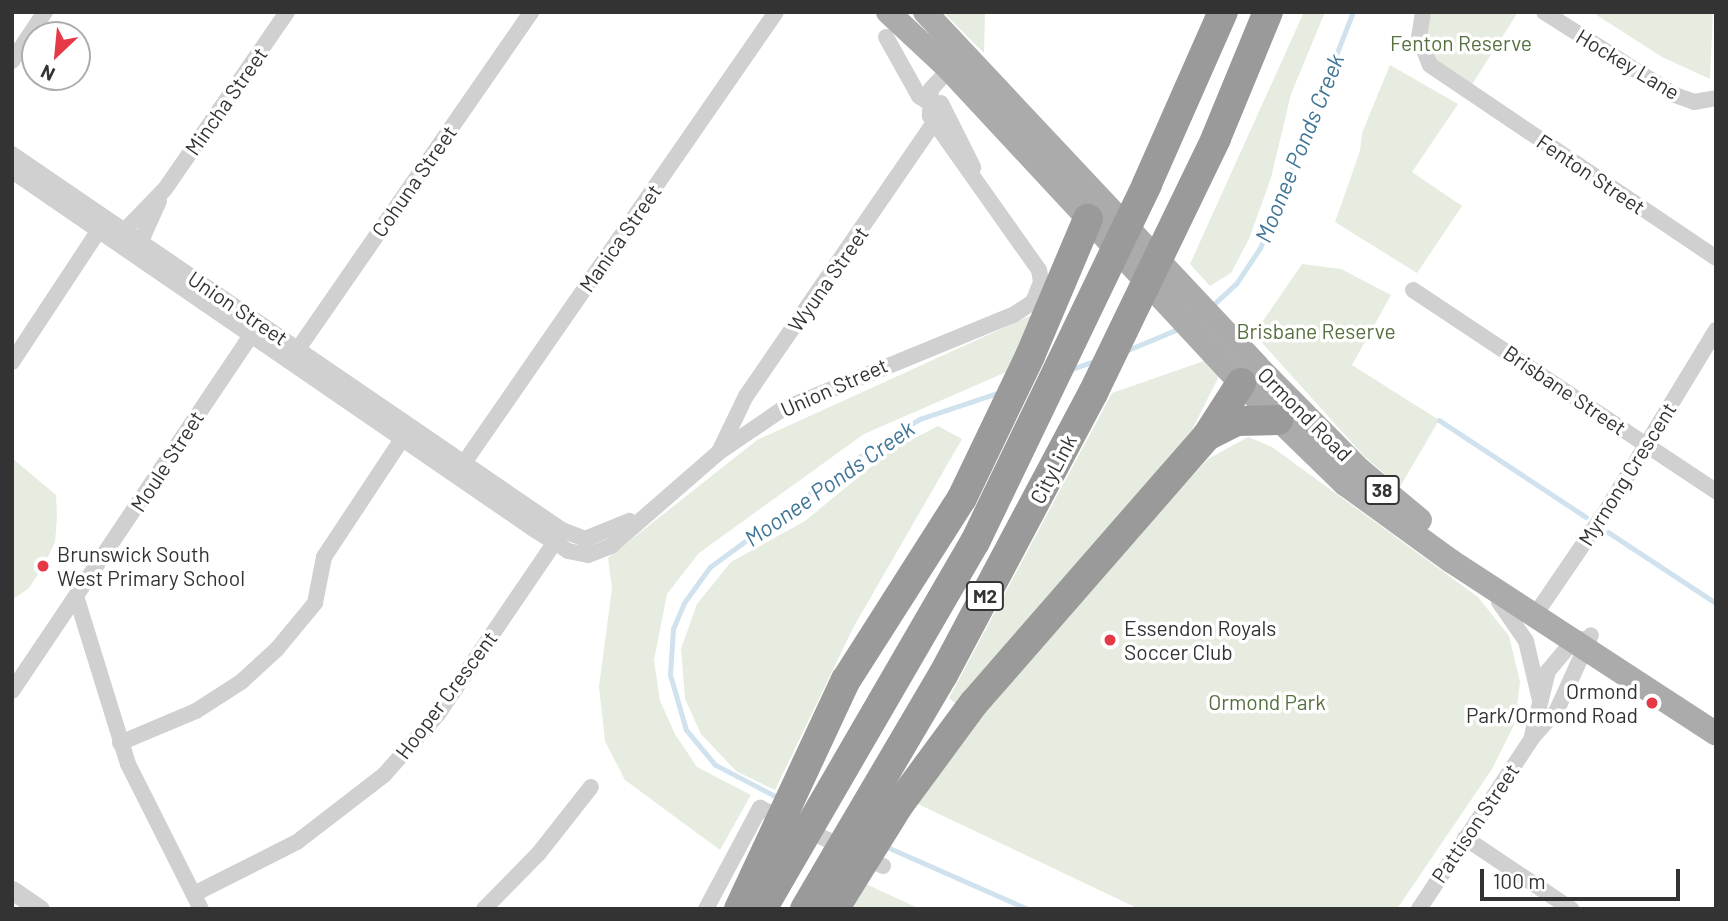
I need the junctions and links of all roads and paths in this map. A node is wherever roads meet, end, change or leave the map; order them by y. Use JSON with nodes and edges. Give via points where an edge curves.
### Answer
{"nodes":[{"id":1,"x":44,"y":12,"type":"edge"},
{"id":2,"x":287,"y":12,"type":"edge"},
{"id":3,"x":531,"y":12,"type":"edge"},
{"id":4,"x":776,"y":12,"type":"edge"},
{"id":5,"x":888,"y":12,"type":"edge"},
{"id":6,"x":925,"y":12,"type":"edge"},
{"id":7,"x":1223,"y":12,"type":"edge"},
{"id":8,"x":1268,"y":12,"type":"edge"},
{"id":9,"x":1423,"y":12,"type":"edge"},
{"id":10,"x":1544,"y":12,"type":"edge"},
{"id":11,"x":886,"y":37,"type":"dead end"},
{"id":12,"x":957,"y":60,"type":"junction"},
{"id":13,"x":12,"y":61,"type":"edge"},
{"id":14,"x":1716,"y":98,"type":"edge"},
{"id":15,"x":935,"y":106,"type":"junction"},
{"id":16,"x":934,"y":126,"type":"junction"},
{"id":17,"x":12,"y":154,"type":"edge"},
{"id":18,"x":12,"y":171,"type":"edge"},
{"id":19,"x":164,"y":189,"type":"junction"},
{"id":20,"x":983,"y":189,"type":"junction"},
{"id":21,"x":1095,"y":214,"type":"junction"},
{"id":22,"x":103,"y":224,"type":"junction"},
{"id":23,"x":125,"y":230,"type":"junction"},
{"id":24,"x":141,"y":241,"type":"junction"},
{"id":25,"x":1716,"y":258,"type":"edge"},
{"id":26,"x":1413,"y":290,"type":"dead end"},
{"id":27,"x":1716,"y":330,"type":"edge"},
{"id":28,"x":251,"y":335,"type":"junction"},
{"id":29,"x":298,"y":349,"type":"junction"},
{"id":30,"x":12,"y":362,"type":"edge"},
{"id":31,"x":1243,"y":367,"type":"junction"},
{"id":32,"x":366,"y":405,"type":"junction"},
{"id":33,"x":1278,"y":420,"type":"junction"},
{"id":34,"x":1207,"y":436,"type":"junction"},
{"id":35,"x":402,"y":439,"type":"junction"},
{"id":36,"x":1646,"y":444,"type":"junction"},
{"id":37,"x":718,"y":453,"type":"junction"},
{"id":38,"x":464,"y":463,"type":"junction"},
{"id":39,"x":1716,"y":491,"type":"edge"},
{"id":40,"x":558,"y":536,"type":"junction"},
{"id":41,"x":1466,"y":570,"type":"junction"},
{"id":42,"x":76,"y":596,"type":"junction"},
{"id":43,"x":1539,"y":609,"type":"junction"},
{"id":44,"x":1584,"y":642,"type":"junction"},
{"id":45,"x":12,"y":691,"type":"edge"},
{"id":46,"x":1540,"y":700,"type":"junction"},
{"id":47,"x":1716,"y":717,"type":"edge"},
{"id":48,"x":1716,"y":734,"type":"edge"},
{"id":49,"x":1532,"y":738,"type":"junction"},
{"id":50,"x":120,"y":743,"type":"junction"},
{"id":51,"x":591,"y":787,"type":"dead end"},
{"id":52,"x":885,"y":802,"type":"junction"},
{"id":53,"x":1465,"y":838,"type":"junction"},
{"id":54,"x":778,"y":851,"type":"junction"},
{"id":55,"x":883,"y":866,"type":"dead end"},
{"id":56,"x":836,"y":889,"type":"edge"},
{"id":57,"x":12,"y":890,"type":"edge"},
{"id":58,"x":198,"y":902,"type":"edge"},
{"id":59,"x":40,"y":909,"type":"edge"},
{"id":60,"x":484,"y":909,"type":"edge"},
{"id":61,"x":706,"y":909,"type":"edge"},
{"id":62,"x":739,"y":909,"type":"edge"},
{"id":63,"x":762,"y":909,"type":"edge"},
{"id":64,"x":805,"y":909,"type":"edge"},
{"id":65,"x":1419,"y":909,"type":"edge"},
{"id":66,"x":1571,"y":909,"type":"edge"}],
"edges":[{"from":1,"to":13,"type":"street"},
{"from":2,"to":19,"type":"street","name":"Mincha Street"},
{"from":3,"to":29,"type":"street","name":"Cohuna Street"},
{"from":4,"to":38,"type":"street","name":"Manica Street"},
{"from":5,"to":12,"type":"main road","number":"38"},
{"from":6,"to":12,"type":"main road","number":"38"},
{"from":7,"to":54,"type":"highway","name":"CityLink","number":"M2","via":[[975,542],[835,782]]},
{"from":8,"to":52,"type":"highway","name":"CityLink","number":"M2","via":[[1216,138],[1124,330],[943,675]]},
{"from":9,"to":25,"type":"street","name":"Fenton Street","via":[[1419,37],[1430,65]]},
{"from":10,"to":14,"type":"street","name":"Hockey Lane","via":[[1675,95],[1694,102]]},
{"from":11,"to":15,"type":"street","via":[[921,99]]},
{"from":12,"to":15,"type":"street","name":"Wyuna Street","via":[[931,89]]},
{"from":12,"to":21,"type":"main road","name":"Ormond Road","number":"38"},
{"from":15,"to":16,"type":"street","name":"Wyuna Street"},
{"from":15,"to":20,"type":"street"},
{"from":16,"to":20,"type":"street"},
{"from":16,"to":37,"type":"street","name":"Wyuna Street","via":[[746,396]]},
{"from":17,"to":22,"type":"street","name":"Union Street"},
{"from":18,"to":22,"type":"street","name":"Union Street"},
{"from":19,"to":23,"type":"street","name":"Mincha Street"},
{"from":19,"to":24,"type":"street","name":"Mincha Street"},
{"from":20,"to":37,"type":"street","name":"Union Street","via":[[1039,270],[1037,296],[1013,315],[803,399],[763,420]]},
{"from":21,"to":31,"type":"main road","name":"Ormond Road","number":"38"},
{"from":21,"to":54,"type":"highway","via":[[962,498],[846,680],[801,769]]},
{"from":22,"to":23,"type":"street","name":"Union Street"},
{"from":22,"to":28,"type":"street","name":"Union Street"},
{"from":22,"to":30,"type":"street"},
{"from":23,"to":24,"type":"street","name":"Union Street"},
{"from":24,"to":29,"type":"street","name":"Union Street"},
{"from":26,"to":36,"type":"street","name":"Brisbane Street"},
{"from":27,"to":36,"type":"street","name":"Myrnong Crescent"},
{"from":28,"to":32,"type":"street","name":"Union Street"},
{"from":28,"to":42,"type":"street","name":"Moule Street"},
{"from":29,"to":32,"type":"street","name":"Union Street"},
{"from":31,"to":33,"type":"main road","name":"Ormond Road","number":"38"},
{"from":31,"to":34,"type":"highway"},
{"from":31,"to":43,"type":"main road","name":"Ormond Road","number":"38","via":[[1401,506]]},
{"from":32,"to":35,"type":"street","name":"Union Street"},
{"from":32,"to":38,"type":"street","name":"Union Street"},
{"from":33,"to":34,"type":"highway","via":[[1237,421]]},
{"from":33,"to":41,"type":"main road","name":"Ormond Road","number":"38","via":[[1345,484]]},
{"from":34,"to":52,"type":"highway"},
{"from":35,"to":40,"type":"street","name":"Union Street"},
{"from":35,"to":50,"type":"street","via":[[331,544],[315,603],[277,649],[241,682],[196,711]]},
{"from":36,"to":39,"type":"street","name":"Brisbane Street"},
{"from":36,"to":43,"type":"street","name":"Myrnong Crescent"},
{"from":37,"to":40,"type":"street","name":"Union Street","via":[[604,550],[577,555]]},
{"from":38,"to":40,"type":"street","name":"Union Street"},
{"from":40,"to":58,"type":"street","name":"Hooper Crescent","via":[[438,714],[384,775],[297,842]]},
{"from":41,"to":43,"type":"main road","name":"Ormond Road","number":"38"},
{"from":41,"to":46,"type":"street","name":"Pattison Street","via":[[1512,615],[1535,666]]},
{"from":42,"to":45,"type":"street","name":"Moule Street"},
{"from":42,"to":50,"type":"street"},
{"from":43,"to":44,"type":"main road","name":"Ormond Road","number":"38"},
{"from":44,"to":46,"type":"street","name":"Pattison Street","via":[[1548,671]]},
{"from":44,"to":47,"type":"main road","name":"Ormond Road","number":"38"},
{"from":44,"to":48,"type":"main road","name":"Ormond Road","number":"38"},
{"from":44,"to":49,"type":"street","name":"Pattison Street","via":[[1557,710]]},
{"from":46,"to":49,"type":"street","name":"Pattison Street"},
{"from":49,"to":53,"type":"street","name":"Pattison Street"},
{"from":50,"to":58,"type":"street"},
{"from":51,"to":60,"type":"street","via":[[539,853]]},
{"from":52,"to":56,"type":"highway","name":"CityLink","number":"M2"},
{"from":53,"to":65,"type":"street","name":"Pattison Street"},
{"from":53,"to":66,"type":"street"},
{"from":54,"to":62,"type":"highway"},
{"from":54,"to":63,"type":"highway","name":"CityLink","number":"M2"},
{"from":55,"to":61,"type":"street","via":[[760,808]]},
{"from":56,"to":64,"type":"highway","name":"CityLink","number":"M2"},
{"from":57,"to":59,"type":"street"}]}
